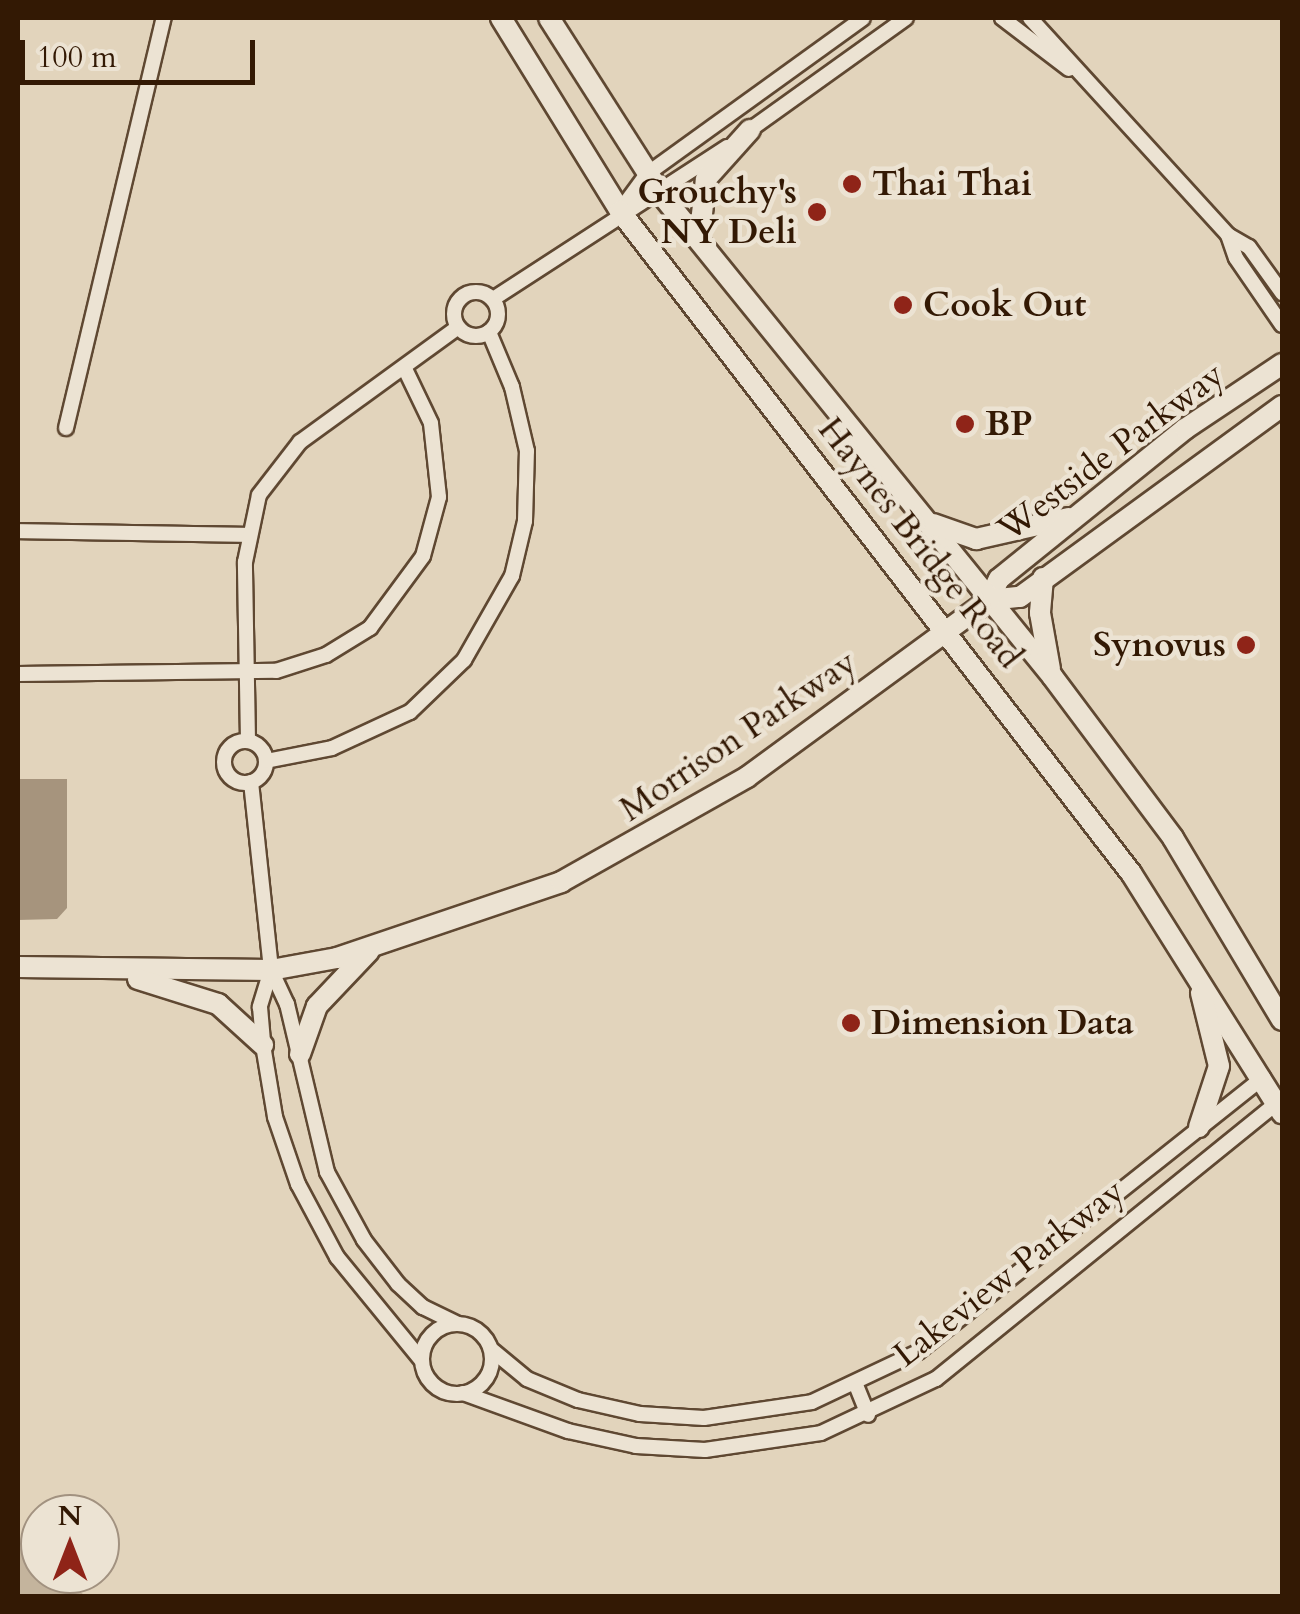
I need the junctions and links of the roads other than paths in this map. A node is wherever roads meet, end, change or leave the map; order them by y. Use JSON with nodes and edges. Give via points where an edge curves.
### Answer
{"nodes":[{"id":1,"x":164,"y":18,"type":"edge"},
{"id":2,"x":501,"y":18,"type":"edge"},
{"id":3,"x":549,"y":18,"type":"edge"},
{"id":4,"x":863,"y":18,"type":"edge"},
{"id":5,"x":906,"y":18,"type":"edge"},
{"id":6,"x":1002,"y":18,"type":"edge"},
{"id":7,"x":1030,"y":18,"type":"edge"},
{"id":8,"x":1077,"y":74,"type":"junction"},
{"id":9,"x":750,"y":130,"type":"junction"},
{"id":10,"x":647,"y":174,"type":"junction"},
{"id":11,"x":662,"y":194,"type":"junction"},
{"id":12,"x":620,"y":211,"type":"junction"},
{"id":13,"x":1228,"y":235,"type":"junction"},
{"id":14,"x":699,"y":240,"type":"junction"},
{"id":15,"x":1282,"y":293,"type":"edge"},
{"id":16,"x":492,"y":300,"type":"junction"},
{"id":17,"x":1282,"y":326,"type":"edge"},
{"id":18,"x":458,"y":327,"type":"junction"},
{"id":19,"x":489,"y":332,"type":"junction"},
{"id":20,"x":1282,"y":364,"type":"edge"},
{"id":21,"x":404,"y":368,"type":"junction"},
{"id":22,"x":1282,"y":406,"type":"edge"},
{"id":23,"x":66,"y":428,"type":"dead end"},
{"id":24,"x":1077,"y":516,"type":"junction"},
{"id":25,"x":927,"y":521,"type":"junction"},
{"id":26,"x":18,"y":531,"type":"edge"},
{"id":27,"x":247,"y":534,"type":"junction"},
{"id":28,"x":1044,"y":578,"type":"junction"},
{"id":29,"x":989,"y":600,"type":"junction"},
{"id":30,"x":947,"y":630,"type":"junction"},
{"id":31,"x":247,"y":673,"type":"junction"},
{"id":32,"x":18,"y":674,"type":"edge"},
{"id":33,"x":1052,"y":676,"type":"junction"},
{"id":34,"x":248,"y":741,"type":"junction"},
{"id":35,"x":266,"y":761,"type":"junction"},
{"id":36,"x":250,"y":782,"type":"junction"},
{"id":37,"x":373,"y":947,"type":"junction"},
{"id":38,"x":1186,"y":954,"type":"junction"},
{"id":39,"x":18,"y":967,"type":"edge"},
{"id":40,"x":97,"y":969,"type":"junction"},
{"id":41,"x":271,"y":970,"type":"junction"},
{"id":42,"x":1282,"y":1020,"type":"edge"},
{"id":43,"x":263,"y":1045,"type":"junction"},
{"id":44,"x":300,"y":1054,"type":"junction"},
{"id":45,"x":1282,"y":1066,"type":"edge"},
{"id":46,"x":1264,"y":1078,"type":"junction"},
{"id":47,"x":1281,"y":1105,"type":"edge"},
{"id":48,"x":1199,"y":1128,"type":"junction"},
{"id":49,"x":458,"y":1324,"type":"junction"},
{"id":50,"x":492,"y":1350,"type":"junction"},
{"id":51,"x":422,"y":1361,"type":"junction"},
{"id":52,"x":856,"y":1385,"type":"junction"},
{"id":53,"x":463,"y":1394,"type":"junction"},
{"id":54,"x":868,"y":1415,"type":"junction"}],
"edges":[{"from":1,"to":23,"type":"street"},
{"from":2,"to":12,"type":"main road","name":"Haynes Bridge Road"},
{"from":3,"to":10,"type":"main road","name":"Haynes Bridge Road"},
{"from":4,"to":10,"type":"street"},
{"from":5,"to":9,"type":"street"},
{"from":6,"to":8,"type":"street"},
{"from":7,"to":8,"type":"street"},
{"from":8,"to":13,"type":"street"},
{"from":9,"to":11,"type":"street"},
{"from":9,"to":14,"type":"main road","via":[[706,179]]},
{"from":10,"to":11,"type":"main road","name":"Haynes Bridge Road"},
{"from":10,"to":12,"type":"street"},
{"from":11,"to":12,"type":"street"},
{"from":11,"to":14,"type":"main road","name":"Haynes Bridge Road"},
{"from":12,"to":16,"type":"street"},
{"from":12,"to":30,"type":"main road","name":"Haynes Bridge Road"},
{"from":13,"to":15,"type":"street","via":[[1249,247]]},
{"from":13,"to":17,"type":"street"},
{"from":14,"to":25,"type":"main road","name":"Haynes Bridge Road"},
{"from":16,"to":18,"type":"street","via":[[465,295],[455,306]]},
{"from":16,"to":19,"type":"street","via":[[498,313]]},
{"from":18,"to":19,"type":"street","via":[[469,336]]},
{"from":18,"to":21,"type":"street"},
{"from":19,"to":35,"type":"street","via":[[527,451],[525,520],[512,576],[464,660],[410,712],[332,748]]},
{"from":20,"to":24,"type":"main road","name":"Westside Parkway"},
{"from":21,"to":27,"type":"street","via":[[286,456],[260,495]]},
{"from":21,"to":31,"type":"street","via":[[431,422],[440,474],[423,556],[390,607],[348,644],[302,666]]},
{"from":22,"to":28,"type":"main road","name":"Westside Parkway"},
{"from":24,"to":25,"type":"main road","via":[[976,539]]},
{"from":24,"to":29,"type":"main road","name":"Westside Parkway","via":[[999,578]]},
{"from":25,"to":29,"type":"main road","name":"Haynes Bridge Road"},
{"from":26,"to":27,"type":"street"},
{"from":27,"to":31,"type":"street"},
{"from":28,"to":29,"type":"main road","name":"Westside Parkway","via":[[1016,598]]},
{"from":28,"to":33,"type":"main road","via":[[1040,613]]},
{"from":29,"to":30,"type":"main road","name":"Westside Parkway"},
{"from":29,"to":33,"type":"main road","name":"Haynes Bridge Road"},
{"from":30,"to":37,"type":"main road","name":"Morrison Parkway","via":[[747,778],[626,852],[561,882]]},
{"from":30,"to":38,"type":"main road","name":"Haynes Bridge Road"},
{"from":31,"to":32,"type":"street"},
{"from":31,"to":34,"type":"street"},
{"from":33,"to":42,"type":"main road","name":"Haynes Bridge Road","via":[[1172,838]]},
{"from":34,"to":35,"type":"street"},
{"from":34,"to":36,"type":"street","via":[[229,748],[223,760],[231,778]]},
{"from":35,"to":36,"type":"street"},
{"from":36,"to":41,"type":"street"},
{"from":37,"to":41,"type":"main road","name":"Morrison Parkway"},
{"from":37,"to":44,"type":"main road","via":[[317,1006]]},
{"from":38,"to":46,"type":"main road","name":"Haynes Bridge Road"},
{"from":38,"to":48,"type":"main road","via":[[1219,1066]]},
{"from":39,"to":40,"type":"main road"},
{"from":40,"to":41,"type":"main road"},
{"from":40,"to":43,"type":"main road","via":[[193,992],[236,1015]]},
{"from":41,"to":43,"type":"street","via":[[260,1008]]},
{"from":41,"to":44,"type":"street"},
{"from":43,"to":51,"type":"street","via":[[298,1184],[336,1257]]},
{"from":44,"to":49,"type":"street","via":[[327,1172],[364,1240],[421,1306]]},
{"from":45,"to":46,"type":"main road","name":"Lakeview Parkway"},
{"from":46,"to":47,"type":"main road","name":"Haynes Bridge Road"},
{"from":46,"to":48,"type":"street","name":"Lakeview Parkway"},
{"from":47,"to":54,"type":"street","name":"Lakeview Parkway","via":[[936,1379]]},
{"from":48,"to":52,"type":"street","name":"Lakeview Parkway","via":[[918,1352]]},
{"from":49,"to":50,"type":"street","via":[[479,1331]]},
{"from":49,"to":51,"type":"street","via":[[436,1331]]},
{"from":50,"to":52,"type":"street","name":"Lakeview Parkway","via":[[527,1379],[640,1414],[763,1413]]},
{"from":50,"to":53,"type":"street","via":[[484,1382]]},
{"from":51,"to":53,"type":"street","via":[[431,1382]]},
{"from":52,"to":54,"type":"street"},
{"from":53,"to":54,"type":"street","name":"Lakeview Parkway","via":[[568,1431],[636,1446],[705,1450],[780,1443]]}]}
